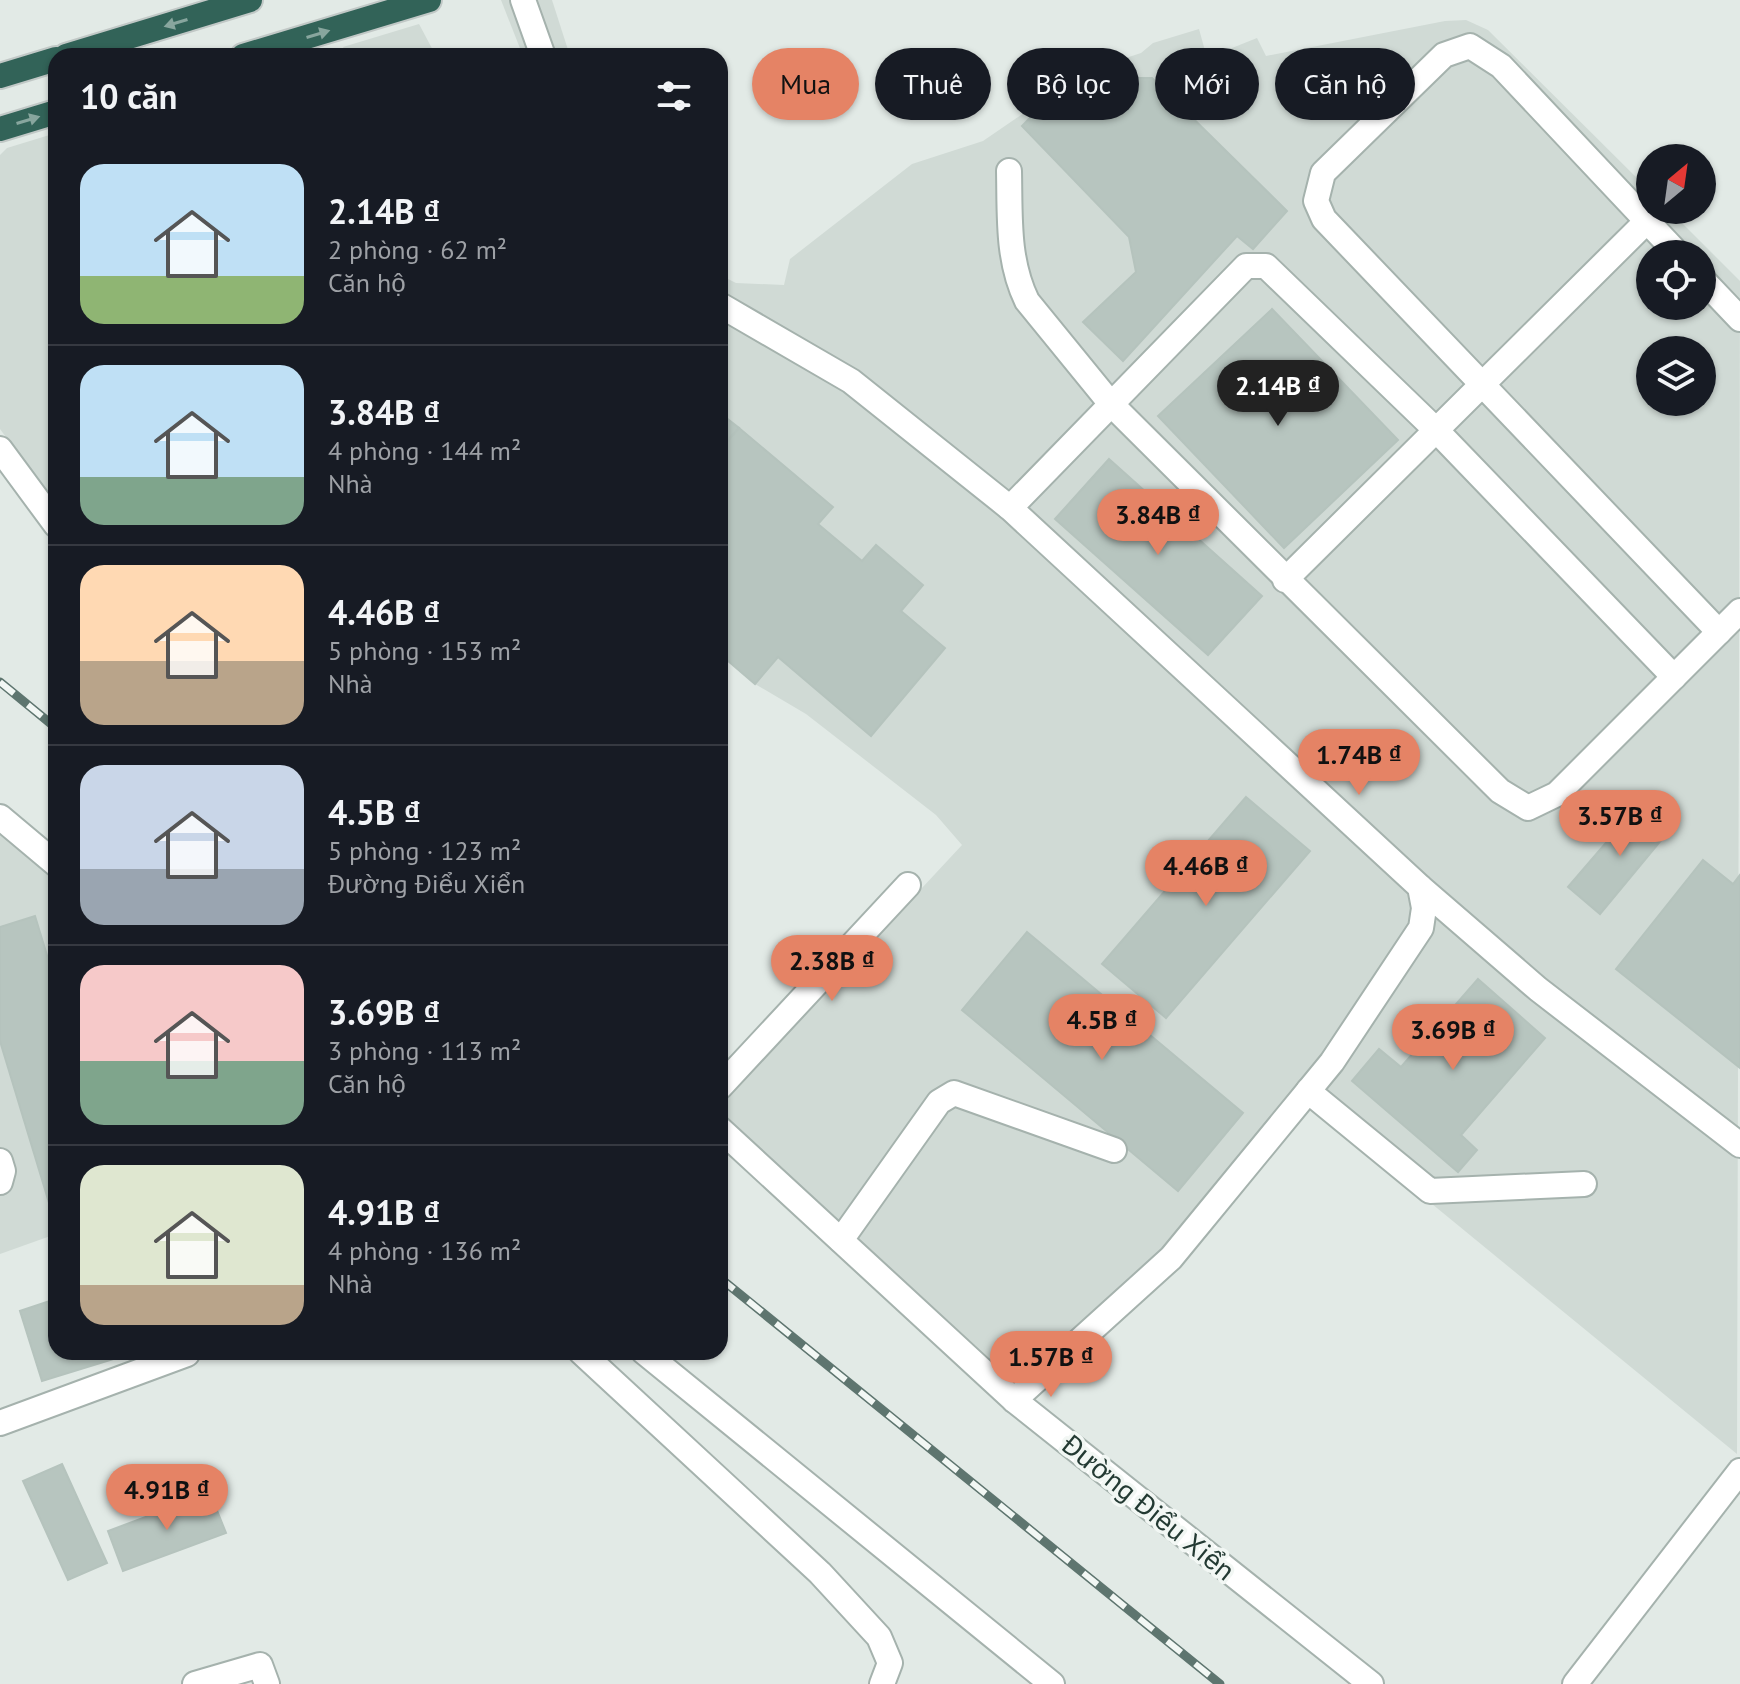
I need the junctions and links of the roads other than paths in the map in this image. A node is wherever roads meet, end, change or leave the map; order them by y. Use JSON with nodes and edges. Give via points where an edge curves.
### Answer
{"nodes":[{"id":1,"x":250,"y":0,"type":"edge"},
{"id":2,"x":429,"y":0,"type":"edge"},
{"id":3,"x":523,"y":0,"type":"edge"},
{"id":4,"x":92,"y":48,"type":"edge"},
{"id":5,"x":270,"y":48,"type":"edge"},
{"id":6,"x":540,"y":48,"type":"edge"},
{"id":7,"x":48,"y":61,"type":"edge"},
{"id":8,"x":0,"y":76,"type":"edge"},
{"id":9,"x":48,"y":114,"type":"edge"},
{"id":10,"x":0,"y":129,"type":"edge"},
{"id":11,"x":1009,"y":171,"type":"dead end"},
{"id":12,"x":1636,"y":209,"type":"edge"},
{"id":13,"x":1644,"y":224,"type":"edge"},
{"id":14,"x":1650,"y":224,"type":"edge"},
{"id":15,"x":1665,"y":240,"type":"edge"},
{"id":16,"x":1716,"y":294,"type":"edge"},
{"id":17,"x":728,"y":310,"type":"edge"},
{"id":18,"x":1740,"y":319,"type":"edge"},
{"id":19,"x":1482,"y":384,"type":"junction"},
{"id":20,"x":1111,"y":404,"type":"junction"},
{"id":21,"x":1436,"y":430,"type":"junction"},
{"id":22,"x":0,"y":449,"type":"edge"},
{"id":23,"x":1010,"y":508,"type":"junction"},
{"id":24,"x":48,"y":514,"type":"edge"},
{"id":25,"x":1285,"y":580,"type":"junction"},
{"id":26,"x":1740,"y":611,"type":"edge"},
{"id":27,"x":1719,"y":632,"type":"junction"},
{"id":28,"x":1674,"y":677,"type":"junction"},
{"id":29,"x":0,"y":817,"type":"edge"},
{"id":30,"x":48,"y":857,"type":"edge"},
{"id":31,"x":908,"y":885,"type":"dead end"},
{"id":32,"x":1420,"y":887,"type":"junction"},
{"id":33,"x":728,"y":1078,"type":"edge"},
{"id":34,"x":1308,"y":1091,"type":"junction"},
{"id":35,"x":728,"y":1136,"type":"edge"},
{"id":36,"x":1740,"y":1145,"type":"edge"},
{"id":37,"x":1114,"y":1150,"type":"dead end"},
{"id":38,"x":0,"y":1161,"type":"edge"},
{"id":39,"x":0,"y":1182,"type":"edge"},
{"id":40,"x":1584,"y":1184,"type":"dead end"},
{"id":41,"x":841,"y":1240,"type":"junction"},
{"id":42,"x":171,"y":1360,"type":"edge"},
{"id":43,"x":590,"y":1360,"type":"edge"},
{"id":44,"x":654,"y":1360,"type":"edge"},
{"id":45,"x":1014,"y":1400,"type":"junction"},
{"id":46,"x":0,"y":1423,"type":"edge"},
{"id":47,"x":1740,"y":1471,"type":"edge"},
{"id":48,"x":195,"y":1684,"type":"edge"},
{"id":49,"x":267,"y":1684,"type":"edge"},
{"id":50,"x":882,"y":1684,"type":"edge"},
{"id":51,"x":1052,"y":1684,"type":"edge"},
{"id":52,"x":1371,"y":1684,"type":"edge"},
{"id":53,"x":1575,"y":1684,"type":"edge"}],
"edges":[{"from":1,"to":4,"type":"highway","one_way":true},
{"from":5,"to":2,"type":"highway","one_way":true},
{"from":3,"to":6,"type":"street"},
{"from":7,"to":8,"type":"highway"},
{"from":10,"to":9,"type":"highway","one_way":true},
{"from":11,"to":20,"type":"street","via":[[1010,243],[1017,282]]},
{"from":12,"to":19,"type":"street","via":[[1501,66],[1470,46],[1444,55],[1323,173],[1316,201],[1324,219]]},
{"from":13,"to":19,"type":"street"},
{"from":14,"to":15,"type":"street"},
{"from":16,"to":18,"type":"street"},
{"from":17,"to":23,"type":"street","via":[[851,381]]},
{"from":19,"to":21,"type":"street"},
{"from":19,"to":27,"type":"street"},
{"from":20,"to":21,"type":"street","via":[[1246,266],[1266,266]]},
{"from":20,"to":23,"type":"street"},
{"from":20,"to":25,"type":"street"},
{"from":21,"to":25,"type":"street"},
{"from":21,"to":28,"type":"street"},
{"from":22,"to":24,"type":"street"},
{"from":23,"to":32,"type":"street"},
{"from":25,"to":28,"type":"street","via":[[1500,791],[1528,808],[1557,794]]},
{"from":26,"to":27,"type":"street"},
{"from":27,"to":28,"type":"street"},
{"from":29,"to":30,"type":"street"},
{"from":31,"to":33,"type":"street"},
{"from":32,"to":34,"type":"street","via":[[1421,928]]},
{"from":32,"to":36,"type":"street","via":[[1538,989]]},
{"from":34,"to":40,"type":"street","via":[[1430,1191]]},
{"from":34,"to":45,"type":"street","via":[[1171,1258]]},
{"from":35,"to":41,"type":"street","name":"Đường Điểu Xiển"},
{"from":37,"to":41,"type":"street","via":[[954,1093],[939,1102]]},
{"from":38,"to":39,"type":"street"},
{"from":41,"to":45,"type":"street","name":"Đường Điểu Xiển"},
{"from":42,"to":46,"type":"street"},
{"from":43,"to":50,"type":"street","via":[[820,1573],[879,1637],[890,1663]]},
{"from":44,"to":51,"type":"street"},
{"from":45,"to":52,"type":"street","name":"Đường Điểu Xiển"},
{"from":47,"to":53,"type":"street"},
{"from":48,"to":49,"type":"street","via":[[260,1665]]}]}
